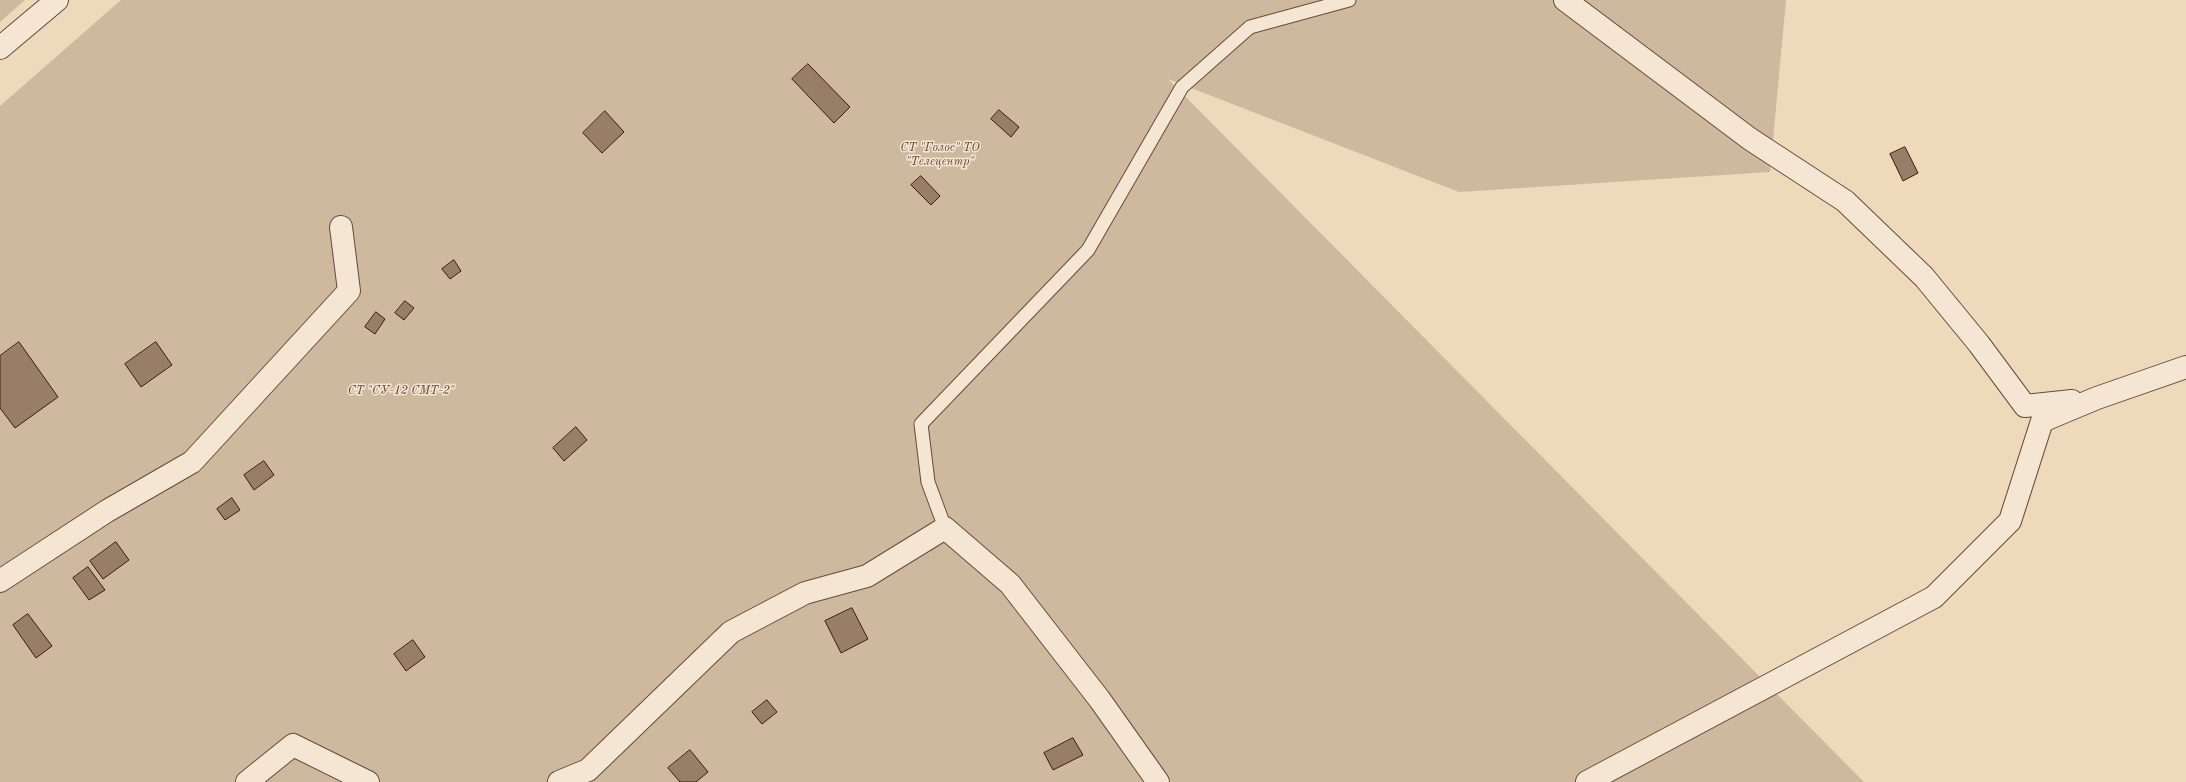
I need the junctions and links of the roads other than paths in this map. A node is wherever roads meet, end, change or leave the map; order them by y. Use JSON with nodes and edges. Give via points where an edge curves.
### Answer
{"nodes":[{"id":1,"x":57,"y":0,"type":"edge"},
{"id":2,"x":1350,"y":0,"type":"edge"},
{"id":3,"x":1565,"y":0,"type":"edge"},
{"id":4,"x":0,"y":48,"type":"edge"},
{"id":5,"x":341,"y":227,"type":"dead end"},
{"id":6,"x":2186,"y":367,"type":"edge"},
{"id":7,"x":2097,"y":398,"type":"junction"},
{"id":8,"x":945,"y":528,"type":"junction"},
{"id":9,"x":0,"y":581,"type":"edge"},
{"id":10,"x":247,"y":782,"type":"edge"},
{"id":11,"x":368,"y":782,"type":"edge"},
{"id":12,"x":559,"y":782,"type":"edge"},
{"id":13,"x":1158,"y":782,"type":"edge"},
{"id":14,"x":1587,"y":782,"type":"edge"}],
"edges":[{"from":1,"to":4,"type":"street"},
{"from":2,"to":8,"type":"lane","via":[[1250,28],[1182,87],[1088,250],[921,424],[928,482]]},
{"from":3,"to":7,"type":"street","via":[[1750,139],[1845,201],[1924,277],[1979,344],[2025,406]]},
{"from":5,"to":9,"type":"street","via":[[349,291],[192,462],[107,511]]},
{"from":6,"to":7,"type":"street"},
{"from":7,"to":14,"type":"street","via":[[2042,421],[2010,521],[1934,597]]},
{"from":8,"to":12,"type":"street","via":[[866,576],[805,593],[731,632],[588,770]]},
{"from":8,"to":13,"type":"street","via":[[1010,584],[1100,700]]},
{"from":10,"to":11,"type":"street","via":[[293,745]]}]}
